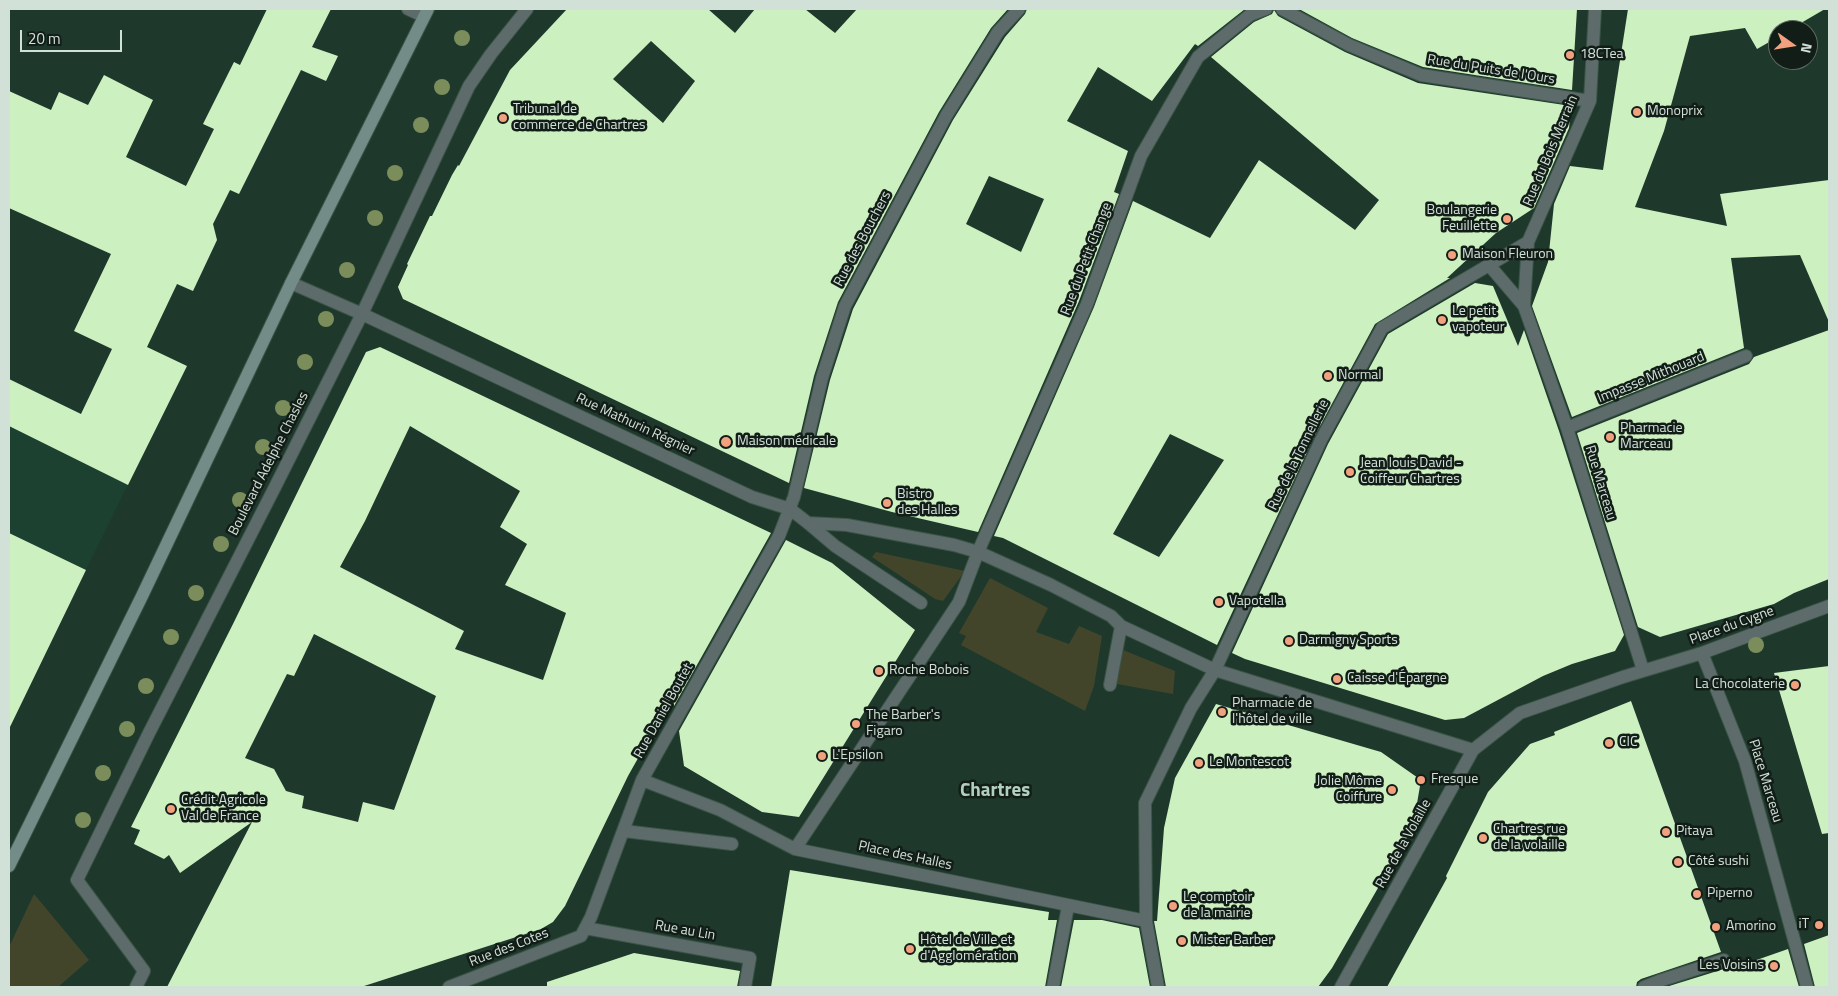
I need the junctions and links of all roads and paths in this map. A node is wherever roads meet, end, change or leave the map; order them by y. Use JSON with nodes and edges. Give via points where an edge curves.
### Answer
{"nodes":[{"id":1,"x":408,"y":9,"type":"edge"},
{"id":2,"x":526,"y":9,"type":"edge"},
{"id":3,"x":1019,"y":9,"type":"edge"},
{"id":4,"x":1266,"y":9,"type":"edge"},
{"id":5,"x":1282,"y":9,"type":"edge"},
{"id":6,"x":1595,"y":9,"type":"edge"},
{"id":7,"x":426,"y":12,"type":"edge"},
{"id":8,"x":1590,"y":101,"type":"junction"},
{"id":9,"x":1528,"y":242,"type":"junction"},
{"id":10,"x":1489,"y":265,"type":"junction"},
{"id":11,"x":291,"y":282,"type":"junction"},
{"id":12,"x":1524,"y":306,"type":"junction"},
{"id":13,"x":362,"y":314,"type":"junction"},
{"id":14,"x":1746,"y":356,"type":"dead end"},
{"id":15,"x":1567,"y":428,"type":"junction"},
{"id":16,"x":790,"y":509,"type":"junction"},
{"id":17,"x":808,"y":523,"type":"junction"},
{"id":18,"x":978,"y":552,"type":"junction"},
{"id":19,"x":921,"y":603,"type":"dead end"},
{"id":20,"x":1829,"y":606,"type":"edge"},
{"id":21,"x":1121,"y":626,"type":"junction"},
{"id":22,"x":1702,"y":653,"type":"junction"},
{"id":23,"x":1215,"y":670,"type":"junction"},
{"id":24,"x":1643,"y":670,"type":"junction"},
{"id":25,"x":1110,"y":685,"type":"dead end"},
{"id":26,"x":1473,"y":750,"type":"junction"},
{"id":27,"x":642,"y":780,"type":"junction"},
{"id":28,"x":624,"y":831,"type":"junction"},
{"id":29,"x":732,"y":844,"type":"dead end"},
{"id":30,"x":794,"y":849,"type":"junction"},
{"id":31,"x":9,"y":866,"type":"edge"},
{"id":32,"x":1068,"y":906,"type":"junction"},
{"id":33,"x":1146,"y":922,"type":"junction"},
{"id":34,"x":583,"y":932,"type":"junction"},
{"id":35,"x":1724,"y":960,"type":"dead end"},
{"id":36,"x":136,"y":987,"type":"edge"},
{"id":37,"x":449,"y":987,"type":"edge"},
{"id":38,"x":745,"y":987,"type":"edge"},
{"id":39,"x":1053,"y":987,"type":"edge"},
{"id":40,"x":1158,"y":987,"type":"edge"},
{"id":41,"x":1341,"y":987,"type":"edge"},
{"id":42,"x":1644,"y":987,"type":"edge"},
{"id":43,"x":1807,"y":987,"type":"edge"}],
"edges":[{"from":1,"to":7,"type":"street"},
{"from":2,"to":13,"type":"street","name":"Boulevard Adelphe Chasles","via":[[469,86]]},
{"from":3,"to":16,"type":"street","name":"Rue des Bouchers","via":[[998,32],[946,116],[845,306],[822,378]]},
{"from":4,"to":18,"type":"street","name":"Rue du Petit Change","via":[[1250,15],[1198,58],[1141,156],[1087,304]]},
{"from":5,"to":8,"type":"street","name":"Rue du Puits de l'Ours","via":[[1349,45],[1421,75]]},
{"from":6,"to":8,"type":"street","name":"Rue du Bois Merrain"},
{"from":7,"to":11,"type":"main road"},
{"from":8,"to":9,"type":"street","name":"Rue du Bois Merrain"},
{"from":9,"to":10,"type":"street","name":"Rue de la Tonnellerie"},
{"from":9,"to":12,"type":"street","name":"Rue Marceau"},
{"from":10,"to":12,"type":"street","name":"Rue Marceau"},
{"from":10,"to":23,"type":"street","name":"Rue de la Tonnellerie","via":[[1382,328],[1321,440]]},
{"from":11,"to":13,"type":"street","name":"Rue Mathurin Régnier"},
{"from":11,"to":31,"type":"main road"},
{"from":12,"to":15,"type":"street","name":"Rue Marceau"},
{"from":13,"to":16,"type":"street","name":"Rue Mathurin Régnier","via":[[752,497]]},
{"from":13,"to":36,"type":"street","name":"Boulevard Adelphe Chasles","via":[[77,880],[144,971]]},
{"from":14,"to":15,"type":"street","name":"Impasse Mithouard"},
{"from":15,"to":24,"type":"street","name":"Rue Marceau"},
{"from":16,"to":17,"type":"street","name":"Rue Mathurin Régnier"},
{"from":16,"to":27,"type":"street","name":"Rue Daniel Boutet","via":[[779,536]]},
{"from":17,"to":18,"type":"street","via":[[847,525]]},
{"from":17,"to":19,"type":"street","name":"Rue Mathurin Régnier","via":[[835,546]]},
{"from":18,"to":21,"type":"street","via":[[1052,585],[1111,616]]},
{"from":18,"to":30,"type":"street","via":[[959,602]]},
{"from":20,"to":22,"type":"street","name":"Place du Cygne"},
{"from":21,"to":23,"type":"street"},
{"from":21,"to":25,"type":"street"},
{"from":22,"to":24,"type":"street","name":"Place du Cygne"},
{"from":22,"to":43,"type":"street","name":"Place Marceau","via":[[1745,761]]},
{"from":23,"to":26,"type":"street"},
{"from":23,"to":33,"type":"street","via":[[1191,708],[1145,803]]},
{"from":24,"to":26,"type":"street","name":"Rue de la Volaille","via":[[1520,713]]},
{"from":26,"to":41,"type":"street","name":"Rue de la Volaille"},
{"from":27,"to":28,"type":"street","name":"Rue Daniel Boutet"},
{"from":27,"to":30,"type":"street","name":"Place des Halles","via":[[720,810]]},
{"from":28,"to":29,"type":"street"},
{"from":28,"to":34,"type":"street","name":"Rue Daniel Boutet"},
{"from":30,"to":32,"type":"street","name":"Place des Halles"},
{"from":32,"to":33,"type":"street","name":"Place des Halles"},
{"from":32,"to":39,"type":"street"},
{"from":33,"to":40,"type":"street"},
{"from":34,"to":37,"type":"street","name":"Rue des Cotes"},
{"from":34,"to":38,"type":"street","name":"Rue au Lin","via":[[750,958]]},
{"from":35,"to":42,"type":"street"}]}
